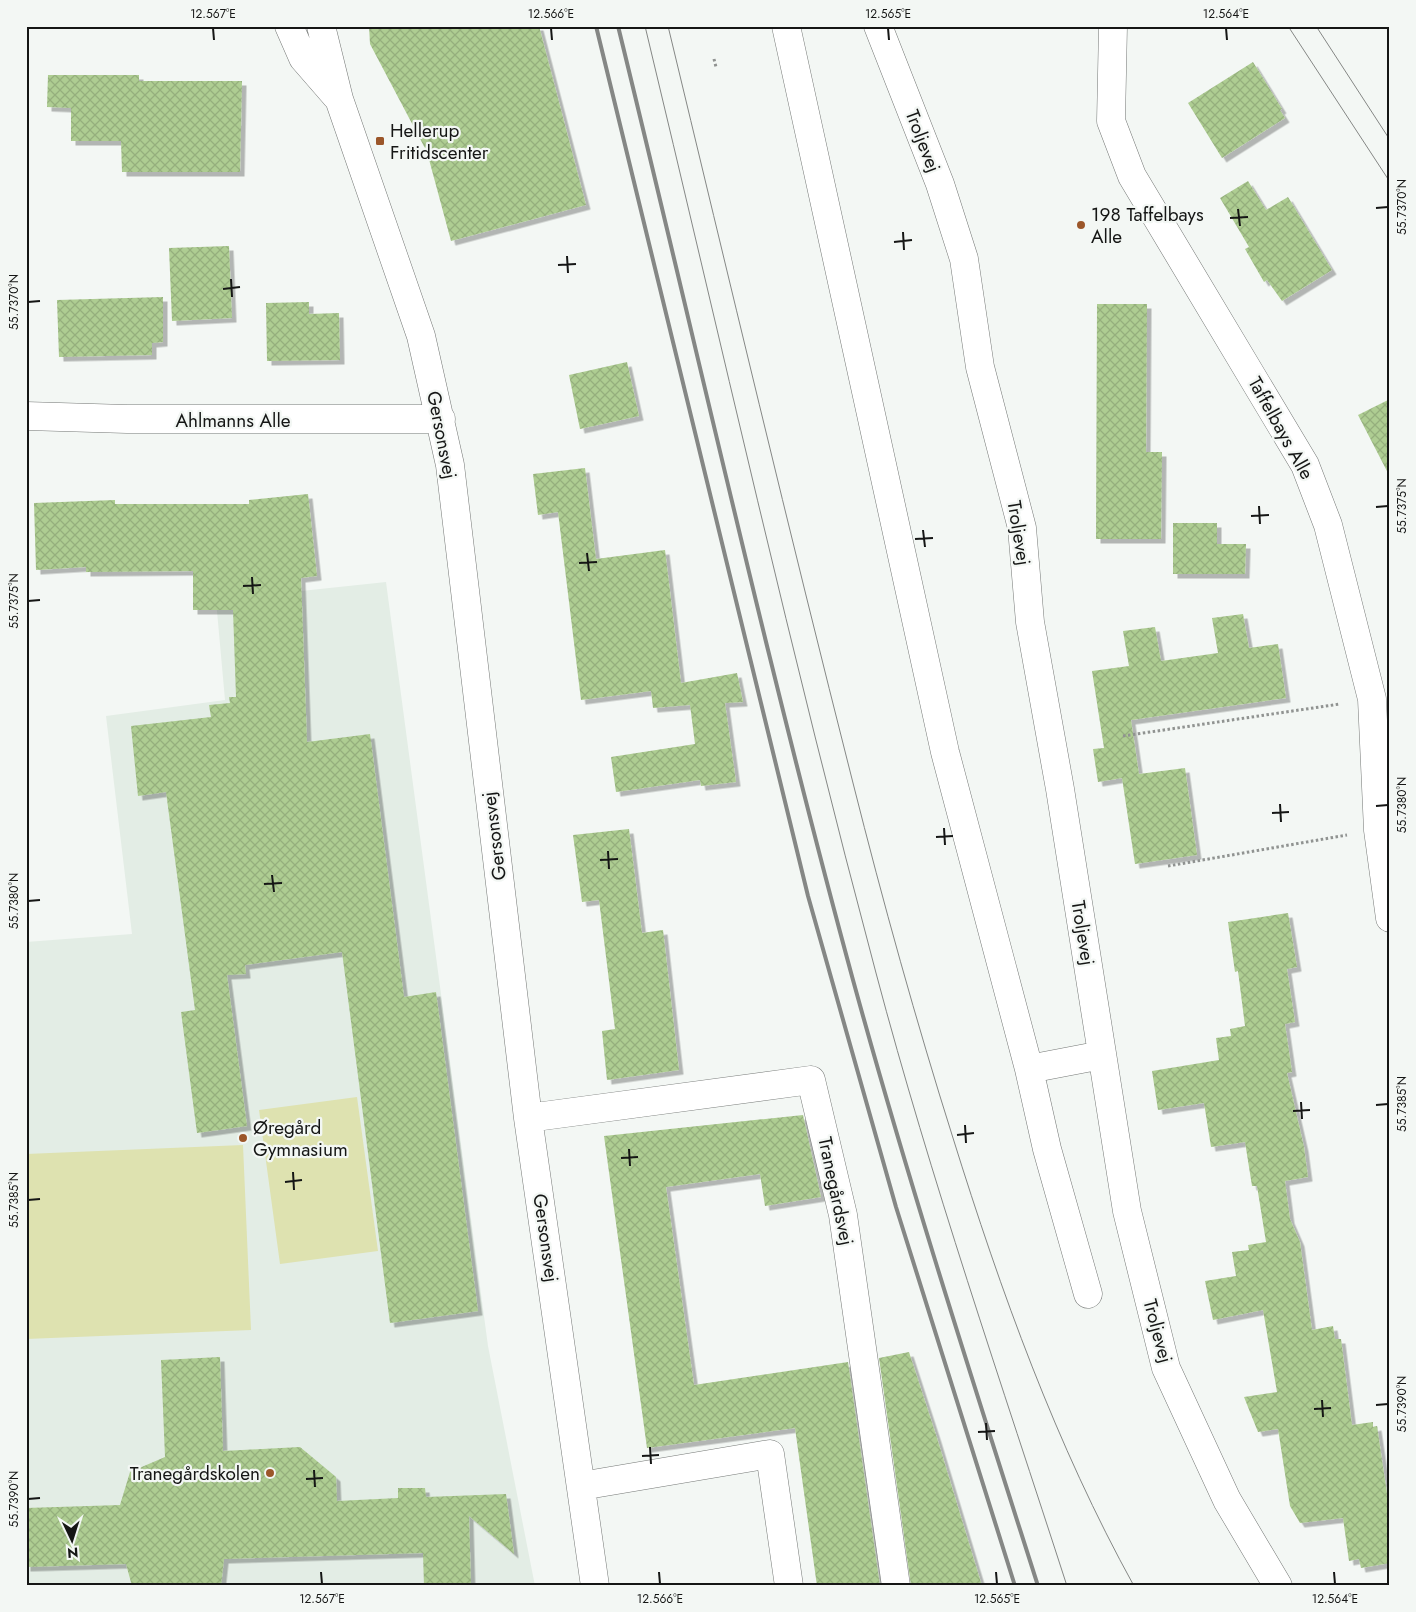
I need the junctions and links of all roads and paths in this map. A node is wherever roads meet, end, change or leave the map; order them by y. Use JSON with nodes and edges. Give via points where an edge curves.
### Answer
{"nodes":[{"id":1,"x":290,"y":26,"type":"edge"},
{"id":2,"x":321,"y":26,"type":"edge"},
{"id":3,"x":786,"y":26,"type":"edge"},
{"id":4,"x":878,"y":26,"type":"edge"},
{"id":5,"x":1113,"y":26,"type":"edge"},
{"id":6,"x":714,"y":58,"type":"dead end"},
{"id":7,"x":716,"y":67,"type":"dead end"},
{"id":8,"x":339,"y":99,"type":"junction"},
{"id":9,"x":26,"y":416,"type":"edge"},
{"id":10,"x":441,"y":419,"type":"junction"},
{"id":11,"x":1372,"y":699,"type":"junction"},
{"id":12,"x":1390,"y":722,"type":"edge"},
{"id":13,"x":1123,"y":736,"type":"dead end"},
{"id":14,"x":1378,"y":830,"type":"junction"},
{"id":15,"x":1168,"y":866,"type":"dead end"},
{"id":16,"x":1386,"y":868,"type":"edge"},
{"id":17,"x":1390,"y":918,"type":"edge"},
{"id":18,"x":1102,"y":1054,"type":"junction"},
{"id":19,"x":1029,"y":1069,"type":"junction"},
{"id":20,"x":528,"y":1118,"type":"junction"},
{"id":21,"x":1088,"y":1294,"type":"dead end"},
{"id":22,"x":581,"y":1486,"type":"junction"},
{"id":23,"x":596,"y":1586,"type":"edge"},
{"id":24,"x":789,"y":1586,"type":"edge"},
{"id":25,"x":896,"y":1586,"type":"edge"},
{"id":26,"x":1278,"y":1586,"type":"edge"}],
"edges":[{"from":1,"to":8,"type":"street","name":"Gersonsvej","via":[[303,58]]},
{"from":2,"to":8,"type":"street","name":"Gersonsvej"},
{"from":3,"to":19,"type":"street","via":[[945,752]]},
{"from":4,"to":18,"type":"street","name":"Troljevej","via":[[940,184],[964,260],[980,367],[1022,528],[1030,622]]},
{"from":5,"to":11,"type":"street","name":"Taffelbays Alle","via":[[1111,120],[1132,176],[1305,465],[1328,525]]},
{"from":6,"to":7,"type":"path"},
{"from":8,"to":10,"type":"street","name":"Gersonsvej","via":[[421,336]]},
{"from":9,"to":10,"type":"street","name":"Ahlmanns Alle"},
{"from":10,"to":20,"type":"street","name":"Gersonsvej","via":[[450,465]]},
{"from":11,"to":12,"type":"street"},
{"from":11,"to":13,"type":"path"},
{"from":11,"to":14,"type":"street","name":"Taffelbays Alle"},
{"from":14,"to":15,"type":"path"},
{"from":14,"to":16,"type":"street","name":"Taffelbays Alle"},
{"from":16,"to":17,"type":"street","name":"Taffelbays Alle"},
{"from":18,"to":19,"type":"street"},
{"from":18,"to":26,"type":"street","name":"Troljevej","via":[[1127,1211],[1166,1368],[1227,1500]]},
{"from":19,"to":21,"type":"street","via":[[1047,1149]]},
{"from":20,"to":22,"type":"street","name":"Gersonsvej"},
{"from":20,"to":25,"type":"street","name":"Tranegårdsvej","via":[[810,1080],[843,1215]]},
{"from":22,"to":23,"type":"street","name":"Gersonsvej"},
{"from":22,"to":24,"type":"street","via":[[770,1454]]}]}
